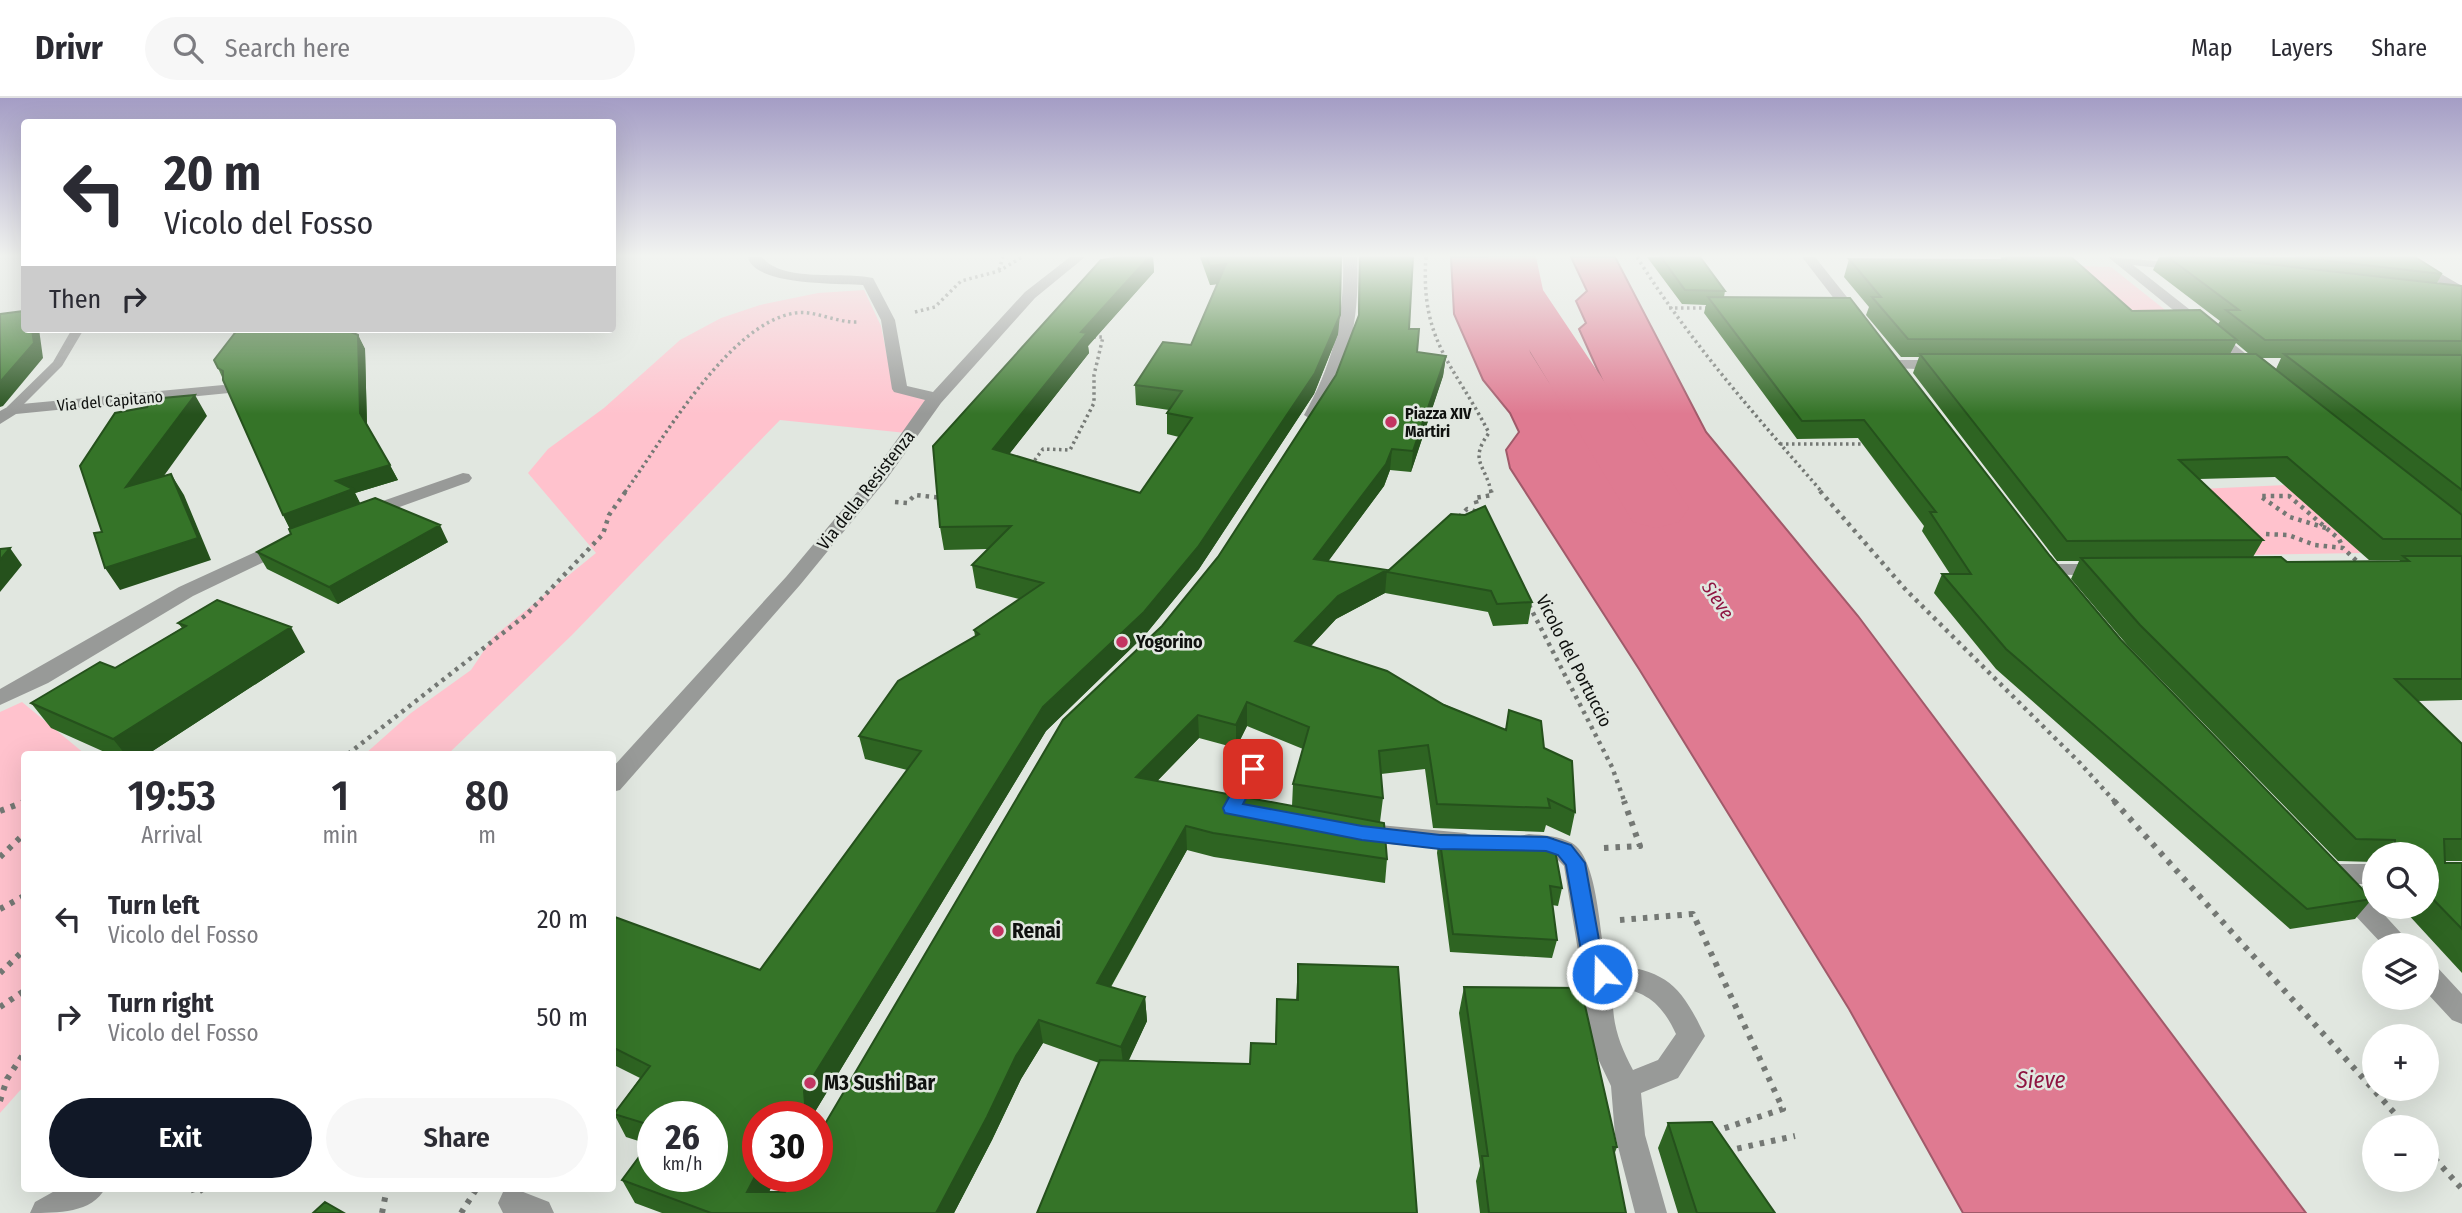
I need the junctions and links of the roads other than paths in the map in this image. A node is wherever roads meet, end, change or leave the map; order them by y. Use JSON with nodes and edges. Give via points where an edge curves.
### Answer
{"nodes":[{"id":1,"x":883,"y":309,"type":"edge"},
{"id":2,"x":1017,"y":309,"type":"edge"},
{"id":3,"x":1349,"y":309,"type":"edge"},
{"id":4,"x":1849,"y":309,"type":"edge"},
{"id":5,"x":2177,"y":309,"type":"edge"},
{"id":6,"x":76,"y":333,"type":"edge"},
{"id":7,"x":1870,"y":333,"type":"edge"},
{"id":8,"x":2226,"y":364,"type":"edge"},
{"id":9,"x":2249,"y":364,"type":"junction"},
{"id":10,"x":1964,"y":365,"type":"edge"},
{"id":11,"x":2270,"y":373,"type":"edge"},
{"id":12,"x":1912,"y":388,"type":"edge"},
{"id":13,"x":223,"y":390,"type":"edge"},
{"id":14,"x":929,"y":406,"type":"junction"},
{"id":15,"x":5,"y":414,"type":"edge"},
{"id":16,"x":1300,"y":434,"type":"edge"},
{"id":17,"x":463,"y":478,"type":"dead end"},
{"id":18,"x":345,"y":520,"type":"edge"},
{"id":19,"x":297,"y":539,"type":"edge"},
{"id":20,"x":2034,"y":549,"type":"edge"},
{"id":21,"x":2050,"y":570,"type":"junction"},
{"id":22,"x":2118,"y":570,"type":"edge"},
{"id":23,"x":2067,"y":591,"type":"edge"},
{"id":24,"x":0,"y":698,"type":"edge"},
{"id":25,"x":1253,"y":769,"type":"dead end"},
{"id":26,"x":616,"y":780,"type":"edge"},
{"id":27,"x":1271,"y":816,"type":"edge"},
{"id":28,"x":1336,"y":828,"type":"edge"},
{"id":29,"x":2312,"y":854,"type":"edge"},
{"id":30,"x":2332,"y":874,"type":"junction"},
{"id":31,"x":2362,"y":874,"type":"edge"},
{"id":32,"x":2388,"y":933,"type":"edge"},
{"id":33,"x":1602,"y":974,"type":"junction"},
{"id":34,"x":2439,"y":988,"type":"edge"},
{"id":35,"x":2462,"y":1012,"type":"edge"},
{"id":36,"x":1626,"y":1086,"type":"junction"},
{"id":37,"x":83,"y":1192,"type":"edge"},
{"id":38,"x":47,"y":1213,"type":"edge"},
{"id":39,"x":1651,"y":1213,"type":"edge"}],
"edges":[{"from":1,"to":14,"type":"street","via":[[900,389],[936,398]]},
{"from":2,"to":14,"type":"street","name":"Via della Resistenza"},
{"from":3,"to":16,"type":"street","via":[[1349,335],[1324,395]]},
{"from":4,"to":7,"type":"street"},
{"from":5,"to":9,"type":"street"},
{"from":6,"to":15,"type":"lane","via":[[58,364]]},
{"from":8,"to":9,"type":"street"},
{"from":9,"to":11,"type":"street"},
{"from":10,"to":12,"type":"street","via":[[1891,360]]},
{"from":13,"to":15,"type":"street","name":"Via del Capitano"},
{"from":14,"to":26,"type":"street","name":"Via della Resistenza","via":[[880,476],[793,581]]},
{"from":17,"to":18,"type":"street"},
{"from":19,"to":24,"type":"street","via":[[238,563],[51,674]]},
{"from":20,"to":21,"type":"street"},
{"from":21,"to":22,"type":"street"},
{"from":21,"to":23,"type":"street"},
{"from":25,"to":27,"type":"street","via":[[1232,808]]},
{"from":28,"to":33,"type":"street","via":[[1440,842],[1547,844],[1564,850],[1576,863],[1591,951]]},
{"from":29,"to":30,"type":"street"},
{"from":30,"to":31,"type":"street"},
{"from":30,"to":32,"type":"street"},
{"from":33,"to":36,"type":"street","via":[[1597,1009],[1605,1044]]},
{"from":33,"to":36,"type":"street","via":[[1646,979],[1675,1000],[1691,1035],[1668,1069]]},
{"from":34,"to":35,"type":"street"},
{"from":36,"to":39,"type":"street","via":[[1630,1135]]},
{"from":37,"to":38,"type":"street"}]}
